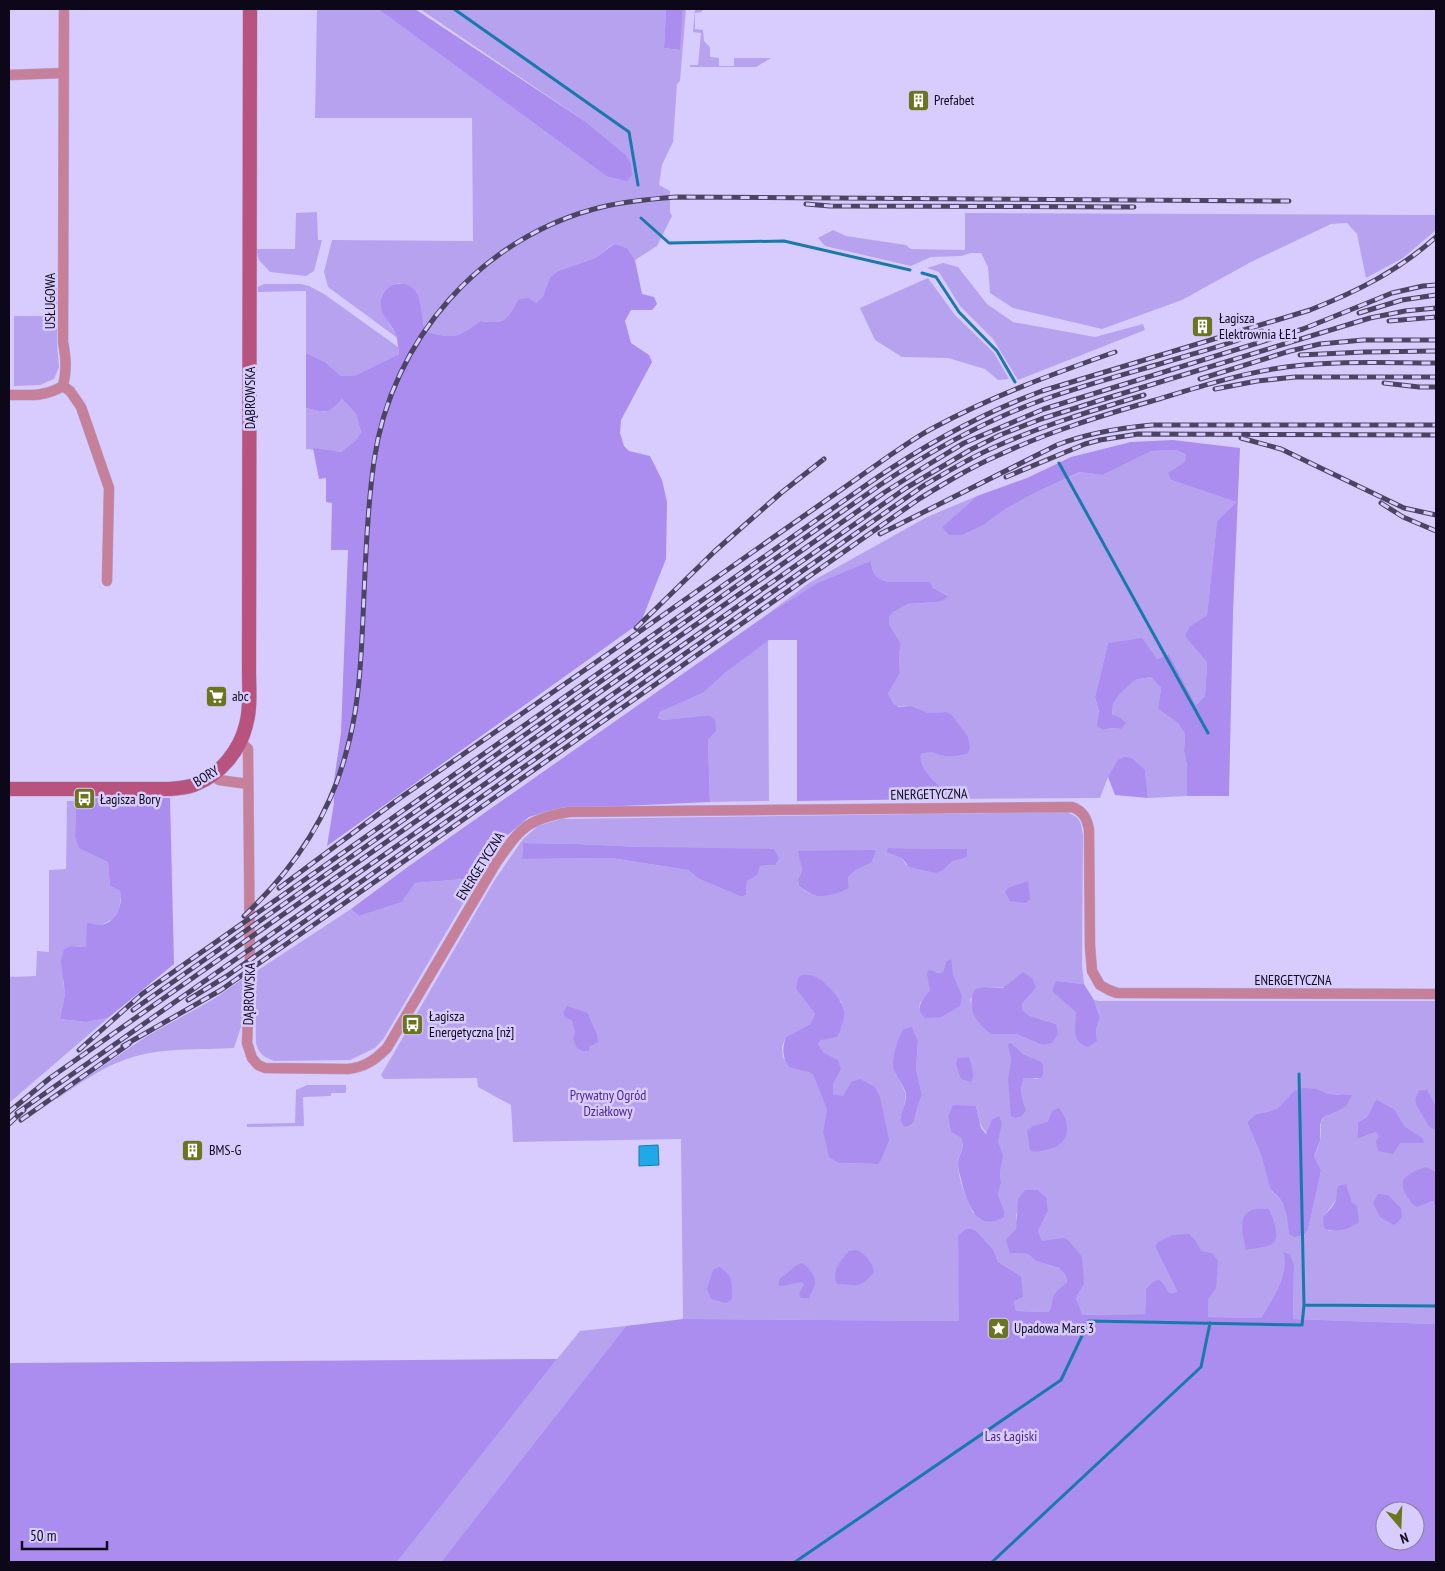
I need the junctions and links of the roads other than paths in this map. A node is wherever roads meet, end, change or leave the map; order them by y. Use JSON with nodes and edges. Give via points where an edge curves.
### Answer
{"nodes":[{"id":1,"x":64,"y":9,"type":"edge"},
{"id":2,"x":250,"y":9,"type":"edge"},
{"id":3,"x":63,"y":73,"type":"junction"},
{"id":4,"x":9,"y":75,"type":"edge"},
{"id":5,"x":63,"y":386,"type":"junction"},
{"id":6,"x":9,"y":394,"type":"edge"},
{"id":7,"x":107,"y":582,"type":"dead end"},
{"id":8,"x":241,"y":742,"type":"junction"},
{"id":9,"x":213,"y":774,"type":"junction"},
{"id":10,"x":248,"y":784,"type":"junction"},
{"id":11,"x":9,"y":788,"type":"edge"},
{"id":12,"x":1436,"y":994,"type":"edge"},
{"id":13,"x":387,"y":1048,"type":"joint"}],
"edges":[{"from":1,"to":3,"type":"street","name":"USŁUGOWA"},
{"from":2,"to":8,"type":"street","name":"DĄBROWSKA","via":[[250,671],[249,710]]},
{"from":3,"to":4,"type":"street"},
{"from":3,"to":5,"type":"street","name":"USŁUGOWA","via":[[64,342],[67,365]]},
{"from":5,"to":6,"type":"street","via":[[42,395]]},
{"from":5,"to":7,"type":"street","via":[[81,407],[109,488]]},
{"from":8,"to":9,"type":"street","name":"BORY"},
{"from":8,"to":10,"type":"street","name":"DĄBROWSKA","via":[[248,749]]},
{"from":9,"to":10,"type":"street","via":[[219,780]]},
{"from":9,"to":11,"type":"street","name":"BORY","via":[[195,785],[170,789]]},
{"from":10,"to":13,"type":"street","name":"DĄBROWSKA","via":[[250,970],[247,1043],[252,1058],[258,1065],[272,1069],[348,1069],[367,1064]]},
{"from":12,"to":13,"type":"street","name":"ENERGETYCZNA","via":[[1117,993],[1109,990],[1100,984],[1092,970],[1090,830],[1085,817],[1072,807],[569,812],[540,818],[522,828],[514,837]]}]}
